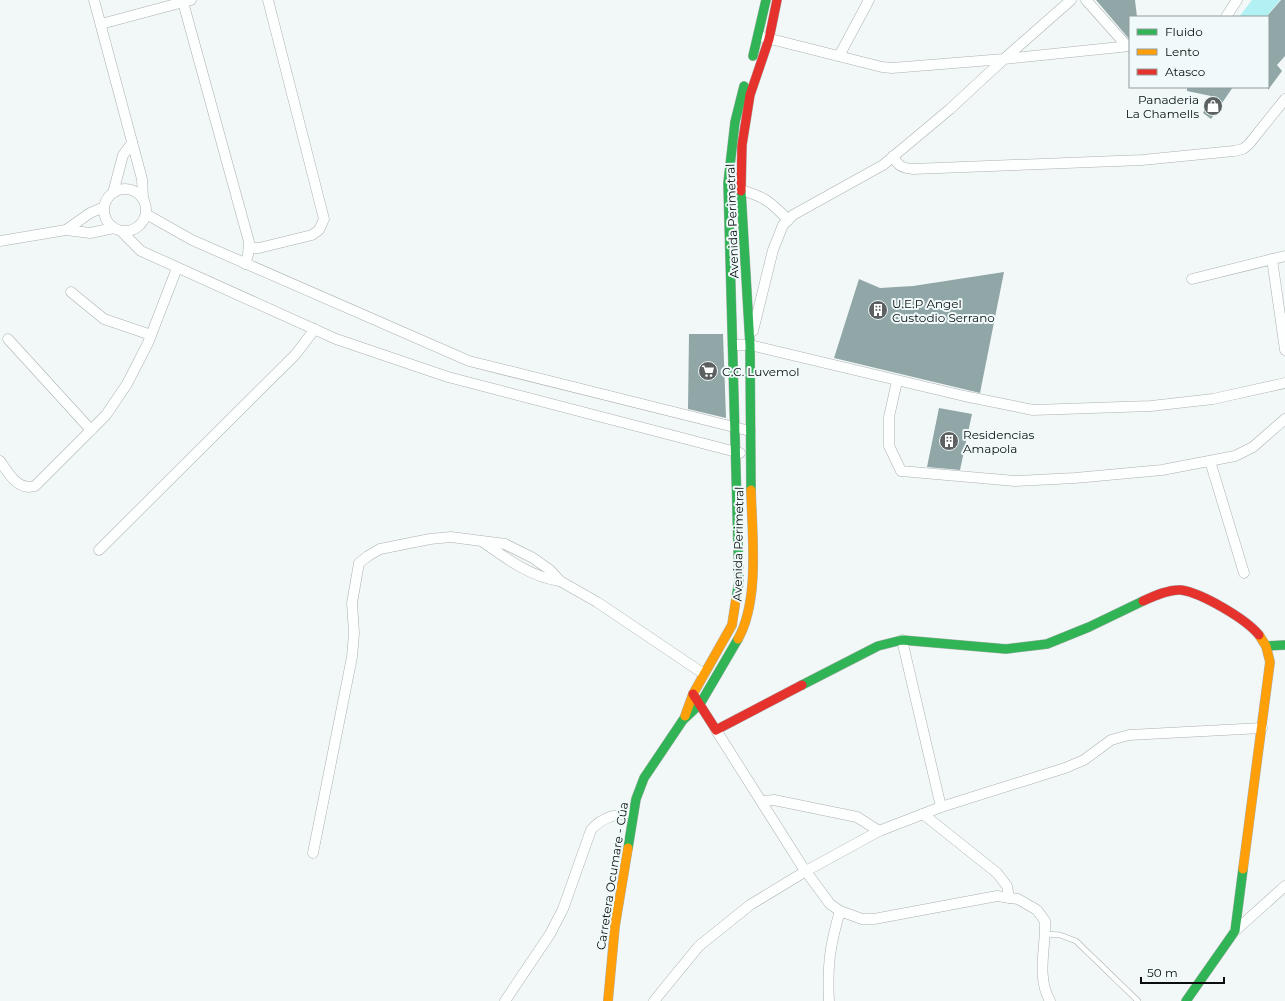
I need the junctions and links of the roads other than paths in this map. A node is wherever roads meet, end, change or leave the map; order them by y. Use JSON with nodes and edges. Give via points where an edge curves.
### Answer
{"nodes":[{"id":1,"x":94,"y":0,"type":"edge"},
{"id":2,"x":268,"y":0,"type":"edge"},
{"id":3,"x":766,"y":0,"type":"edge"},
{"id":4,"x":777,"y":0,"type":"edge"},
{"id":5,"x":869,"y":0,"type":"edge"},
{"id":6,"x":1071,"y":0,"type":"edge"},
{"id":7,"x":1086,"y":0,"type":"edge"},
{"id":8,"x":1237,"y":0,"type":"edge"},
{"id":9,"x":187,"y":1,"type":"edge"},
{"id":10,"x":1227,"y":16,"type":"edge"},
{"id":11,"x":101,"y":24,"type":"junction"},
{"id":12,"x":759,"y":36,"type":"junction"},
{"id":13,"x":769,"y":39,"type":"junction"},
{"id":14,"x":1128,"y":46,"type":"edge"},
{"id":15,"x":839,"y":56,"type":"junction"},
{"id":16,"x":1004,"y":59,"type":"junction"},
{"id":17,"x":1285,"y":99,"type":"edge"},
{"id":18,"x":132,"y":142,"type":"junction"},
{"id":19,"x":893,"y":156,"type":"junction"},
{"id":20,"x":741,"y":190,"type":"junction"},
{"id":21,"x":113,"y":193,"type":"junction"},
{"id":22,"x":143,"y":198,"type":"junction"},
{"id":23,"x":104,"y":207,"type":"junction"},
{"id":24,"x":146,"y":214,"type":"junction"},
{"id":25,"x":788,"y":220,"type":"junction"},
{"id":26,"x":66,"y":230,"type":"junction"},
{"id":27,"x":118,"y":230,"type":"junction"},
{"id":28,"x":0,"y":241,"type":"edge"},
{"id":29,"x":249,"y":248,"type":"junction"},
{"id":30,"x":1285,"y":256,"type":"edge"},
{"id":31,"x":1272,"y":259,"type":"junction"},
{"id":32,"x":245,"y":264,"type":"junction"},
{"id":33,"x":177,"y":268,"type":"junction"},
{"id":34,"x":1192,"y":279,"type":"dead end"},
{"id":35,"x":71,"y":292,"type":"dead end"},
{"id":36,"x":315,"y":329,"type":"junction"},
{"id":37,"x":151,"y":335,"type":"junction"},
{"id":38,"x":8,"y":339,"type":"dead end"},
{"id":39,"x":733,"y":345,"type":"junction"},
{"id":40,"x":750,"y":345,"type":"junction"},
{"id":41,"x":1285,"y":350,"type":"edge"},
{"id":42,"x":897,"y":381,"type":"junction"},
{"id":43,"x":1285,"y":383,"type":"edge"},
{"id":44,"x":1285,"y":419,"type":"edge"},
{"id":45,"x":735,"y":426,"type":"junction"},
{"id":46,"x":91,"y":430,"type":"junction"},
{"id":47,"x":750,"y":431,"type":"junction"},
{"id":48,"x":736,"y":452,"type":"junction"},
{"id":49,"x":751,"y":456,"type":"junction"},
{"id":50,"x":1210,"y":461,"type":"junction"},
{"id":51,"x":0,"y":462,"type":"edge"},
{"id":52,"x":4,"y":475,"type":"edge"},
{"id":53,"x":483,"y":542,"type":"junction"},
{"id":54,"x":98,"y":550,"type":"dead end"},
{"id":55,"x":1244,"y":573,"type":"dead end"},
{"id":56,"x":560,"y":581,"type":"junction"},
{"id":57,"x":902,"y":640,"type":"junction"},
{"id":58,"x":1285,"y":645,"type":"edge"},
{"id":59,"x":1266,"y":646,"type":"junction"},
{"id":60,"x":704,"y":674,"type":"junction"},
{"id":61,"x":693,"y":694,"type":"junction"},
{"id":62,"x":700,"y":704,"type":"junction"},
{"id":63,"x":683,"y":720,"type":"junction"},
{"id":64,"x":1262,"y":728,"type":"junction"},
{"id":65,"x":716,"y":730,"type":"junction"},
{"id":66,"x":761,"y":801,"type":"junction"},
{"id":67,"x":941,"y":807,"type":"junction"},
{"id":68,"x":633,"y":813,"type":"junction"},
{"id":69,"x":923,"y":814,"type":"junction"},
{"id":70,"x":879,"y":832,"type":"junction"},
{"id":71,"x":313,"y":853,"type":"dead end"},
{"id":72,"x":806,"y":871,"type":"junction"},
{"id":73,"x":1285,"y":886,"type":"edge"},
{"id":74,"x":1009,"y":898,"type":"junction"},
{"id":75,"x":840,"y":911,"type":"junction"},
{"id":76,"x":1235,"y":931,"type":"junction"},
{"id":77,"x":1046,"y":934,"type":"junction"},
{"id":78,"x":505,"y":1001,"type":"edge"},
{"id":79,"x":608,"y":1001,"type":"edge"},
{"id":80,"x":654,"y":1001,"type":"edge"},
{"id":81,"x":829,"y":1001,"type":"edge"},
{"id":82,"x":1050,"y":1001,"type":"edge"},
{"id":83,"x":1138,"y":1001,"type":"edge"},
{"id":84,"x":1186,"y":1001,"type":"edge"}],
"edges":[{"from":1,"to":11,"type":"street"},
{"from":2,"to":29,"type":"street","via":[[324,219],[319,230],[312,235],[260,248]]},
{"from":3,"to":12,"type":"main road","name":"Avenida Perimetral"},
{"from":4,"to":13,"type":"main road","name":"Avenida Perimetral"},
{"from":5,"to":15,"type":"street"},
{"from":6,"to":16,"type":"street"},
{"from":7,"to":14,"type":"street"},
{"from":8,"to":10,"type":"street"},
{"from":9,"to":11,"type":"street"},
{"from":9,"to":29,"type":"street"},
{"from":11,"to":18,"type":"street"},
{"from":12,"to":13,"type":"street"},
{"from":12,"to":39,"type":"main road","name":"Avenida Perimetral","via":[[736,110],[728,183]]},
{"from":13,"to":15,"type":"street"},
{"from":13,"to":20,"type":"main road","name":"Avenida Perimetral","via":[[750,95],[742,145]]},
{"from":14,"to":16,"type":"street"},
{"from":15,"to":16,"type":"street","via":[[892,68]]},
{"from":16,"to":19,"type":"street"},
{"from":17,"to":19,"type":"street","via":[[1248,144],[1243,149],[1234,151],[1142,160],[913,169],[903,168],[897,164]]},
{"from":18,"to":21,"type":"street","via":[[123,155]]},
{"from":18,"to":22,"type":"street","via":[[142,180]]},
{"from":19,"to":25,"type":"street","via":[[883,165]]},
{"from":20,"to":25,"type":"street","via":[[771,202]]},
{"from":20,"to":40,"type":"main road","name":"Avenida Perimetral"},
{"from":21,"to":22,"type":"street","via":[[120,189],[129,189]]},
{"from":21,"to":23,"type":"street"},
{"from":22,"to":24,"type":"street"},
{"from":23,"to":26,"type":"street","via":[[90,213]]},
{"from":23,"to":27,"type":"street","via":[[108,223]]},
{"from":24,"to":27,"type":"street","via":[[138,228],[130,231]]},
{"from":24,"to":32,"type":"street","via":[[192,240]]},
{"from":25,"to":40,"type":"street","via":[[783,225],[773,250]]},
{"from":26,"to":27,"type":"street","via":[[90,233]]},
{"from":26,"to":28,"type":"street"},
{"from":27,"to":33,"type":"street","via":[[141,251]]},
{"from":29,"to":32,"type":"street"},
{"from":30,"to":31,"type":"street"},
{"from":31,"to":34,"type":"street"},
{"from":31,"to":41,"type":"street"},
{"from":32,"to":45,"type":"street","via":[[469,361]]},
{"from":33,"to":36,"type":"street"},
{"from":33,"to":37,"type":"street"},
{"from":35,"to":37,"type":"street","via":[[104,319]]},
{"from":36,"to":48,"type":"street","via":[[336,339],[448,377]]},
{"from":36,"to":54,"type":"street","via":[[295,355]]},
{"from":37,"to":46,"type":"street","via":[[127,384],[106,415]]},
{"from":38,"to":46,"type":"street"},
{"from":39,"to":40,"type":"street"},
{"from":39,"to":45,"type":"main road","name":"Avenida Perimetral"},
{"from":40,"to":42,"type":"street"},
{"from":40,"to":47,"type":"main road","name":"Avenida Perimetral"},
{"from":42,"to":43,"type":"street","via":[[1033,410],[1150,406],[1214,399]]},
{"from":42,"to":50,"type":"street","via":[[889,417],[889,446],[901,471],[1015,481],[1162,470]]},
{"from":44,"to":50,"type":"street","via":[[1253,447],[1235,456]]},
{"from":45,"to":47,"type":"street"},
{"from":45,"to":48,"type":"main road","name":"Avenida Perimetral"},
{"from":46,"to":52,"type":"street","via":[[35,486],[21,485]]},
{"from":47,"to":49,"type":"main road","name":"Avenida Perimetral"},
{"from":48,"to":49,"type":"street"},
{"from":48,"to":60,"type":"main road","name":"Avenida Perimetral","via":[[739,556],[737,602],[732,625]]},
{"from":49,"to":62,"type":"main road","name":"Avenida Perimetral","via":[[750,602],[741,633]]},
{"from":50,"to":55,"type":"street"},
{"from":51,"to":52,"type":"street"},
{"from":53,"to":56,"type":"street","via":[[529,572]]},
{"from":53,"to":56,"type":"street","via":[[505,544],[533,558]]},
{"from":53,"to":71,"type":"street","via":[[451,536],[430,539],[380,550],[359,564],[352,603],[352,657]]},
{"from":56,"to":60,"type":"street","via":[[597,602]]},
{"from":57,"to":59,"type":"main road","via":[[1006,649],[1047,644],[1089,628],[1158,594],[1180,590],[1196,594],[1228,610],[1257,633]]},
{"from":57,"to":65,"type":"main road","via":[[878,646]]},
{"from":57,"to":67,"type":"street"},
{"from":58,"to":59,"type":"main road"},
{"from":59,"to":64,"type":"main road","via":[[1270,662]]},
{"from":60,"to":61,"type":"main road","name":"Avenida Perimetral"},
{"from":61,"to":62,"type":"main road"},
{"from":61,"to":63,"type":"main road","name":"Avenida Perimetral"},
{"from":62,"to":63,"type":"main road","name":"Avenida Perimetral"},
{"from":62,"to":65,"type":"main road"},
{"from":63,"to":68,"type":"main road","name":"Carretera Ocumare - Cúa","via":[[644,778]]},
{"from":64,"to":67,"type":"street","via":[[1129,735],[1111,740],[1084,760],[1065,768]]},
{"from":64,"to":76,"type":"main road"},
{"from":65,"to":66,"type":"street"},
{"from":66,"to":70,"type":"street","via":[[774,800],[857,817]]},
{"from":66,"to":72,"type":"street"},
{"from":67,"to":69,"type":"street"},
{"from":68,"to":78,"type":"street","via":[[608,816],[591,830],[563,910]]},
{"from":68,"to":79,"type":"main road","name":"Carretera Ocumare - Cúa","via":[[615,926]]},
{"from":69,"to":70,"type":"street"},
{"from":69,"to":74,"type":"street","via":[[997,873],[1007,886]]},
{"from":70,"to":72,"type":"street"},
{"from":72,"to":75,"type":"street","via":[[830,904]]},
{"from":72,"to":80,"type":"street","via":[[750,905],[699,946]]},
{"from":73,"to":76,"type":"street"},
{"from":74,"to":75,"type":"street","via":[[996,896],[874,919],[862,919]]},
{"from":74,"to":77,"type":"street","via":[[1018,899],[1037,910],[1045,921]]},
{"from":75,"to":81,"type":"street","via":[[831,942],[828,966]]},
{"from":76,"to":84,"type":"main road"},
{"from":77,"to":82,"type":"street","via":[[1042,972],[1043,985]]},
{"from":77,"to":83,"type":"lane","via":[[1060,935],[1076,941]]}]}
